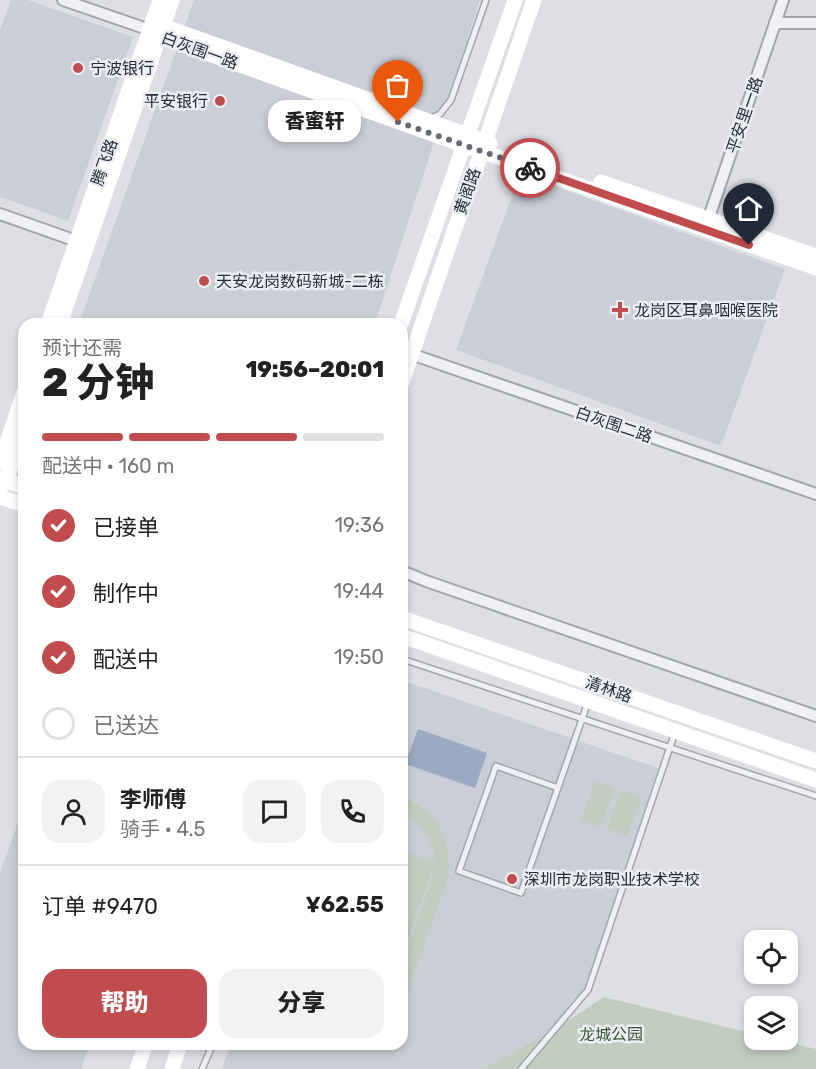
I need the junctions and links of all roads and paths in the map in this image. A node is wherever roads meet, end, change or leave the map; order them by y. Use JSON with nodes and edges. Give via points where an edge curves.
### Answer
{"nodes":[{"id":1,"x":63,"y":0,"type":"edge"},
{"id":2,"x":160,"y":0,"type":"edge"},
{"id":3,"x":172,"y":0,"type":"edge"},
{"id":4,"x":486,"y":0,"type":"edge"},
{"id":5,"x":515,"y":0,"type":"edge"},
{"id":6,"x":534,"y":0,"type":"edge"},
{"id":7,"x":783,"y":0,"type":"edge"},
{"id":8,"x":776,"y":23,"type":"junction"},
{"id":9,"x":816,"y":23,"type":"edge"},
{"id":10,"x":157,"y":30,"type":"junction"},
{"id":11,"x":423,"y":119,"type":"junction"},
{"id":12,"x":466,"y":140,"type":"junction"},
{"id":13,"x":483,"y":146,"type":"junction"},
{"id":14,"x":0,"y":214,"type":"edge"},
{"id":15,"x":706,"y":224,"type":"junction"},
{"id":16,"x":82,"y":243,"type":"junction"},
{"id":17,"x":816,"y":256,"type":"edge"},
{"id":18,"x":816,"y":268,"type":"edge"},
{"id":19,"x":51,"y":318,"type":"edge"},
{"id":20,"x":62,"y":318,"type":"edge"},
{"id":21,"x":403,"y":318,"type":"edge"},
{"id":22,"x":411,"y":354,"type":"junction"},
{"id":23,"x":408,"y":363,"type":"edge"},
{"id":24,"x":18,"y":410,"type":"edge"},
{"id":25,"x":18,"y":443,"type":"edge"},
{"id":26,"x":0,"y":462,"type":"edge"},
{"id":27,"x":2,"y":482,"type":"edge"},
{"id":28,"x":18,"y":486,"type":"edge"},
{"id":29,"x":816,"y":494,"type":"edge"},
{"id":30,"x":0,"y":497,"type":"edge"},
{"id":31,"x":18,"y":503,"type":"edge"},
{"id":32,"x":408,"y":574,"type":"edge"},
{"id":33,"x":408,"y":620,"type":"edge"},
{"id":34,"x":408,"y":638,"type":"edge"},
{"id":35,"x":489,"y":648,"type":"junction"},
{"id":36,"x":408,"y":660,"type":"edge"},
{"id":37,"x":483,"y":664,"type":"junction"},
{"id":38,"x":589,"y":701,"type":"junction"},
{"id":39,"x":816,"y":716,"type":"edge"},
{"id":40,"x":583,"y":718,"type":"junction"},
{"id":41,"x":675,"y":731,"type":"junction"},
{"id":42,"x":669,"y":747,"type":"junction"},
{"id":43,"x":816,"y":761,"type":"edge"},
{"id":44,"x":816,"y":780,"type":"edge"},
{"id":45,"x":558,"y":788,"type":"junction"},
{"id":46,"x":816,"y":796,"type":"edge"},
{"id":47,"x":144,"y":1050,"type":"edge"},
{"id":48,"x":178,"y":1050,"type":"edge"},
{"id":49,"x":210,"y":1050,"type":"edge"},
{"id":50,"x":137,"y":1069,"type":"edge"},
{"id":51,"x":172,"y":1069,"type":"edge"},
{"id":52,"x":202,"y":1069,"type":"edge"},
{"id":53,"x":521,"y":1069,"type":"edge"}],
"edges":[{"from":1,"to":10,"type":"street"},
{"from":2,"to":10,"type":"main road","name":"腾飞路"},
{"from":3,"to":10,"type":"main road","name":"腾飞路"},
{"from":4,"to":11,"type":"lane","via":[[451,100],[440,114]]},
{"from":5,"to":12,"type":"main road","name":"黄阁路"},
{"from":6,"to":13,"type":"main road","name":"黄阁路"},
{"from":7,"to":8,"type":"street","name":"平安里一路"},
{"from":8,"to":9,"type":"street"},
{"from":8,"to":15,"type":"street","name":"平安里一路"},
{"from":10,"to":11,"type":"main road","name":"白灰围一路"},
{"from":10,"to":12,"type":"main road","name":"白灰围一路"},
{"from":10,"to":16,"type":"main road","name":"腾飞路"},
{"from":11,"to":12,"type":"main road","name":"白灰围一路"},
{"from":12,"to":13,"type":"main road","name":"白灰围一路"},
{"from":12,"to":21,"type":"main road","name":"黄阁路"},
{"from":13,"to":15,"type":"main road","name":"白灰围一路"},
{"from":13,"to":22,"type":"main road","name":"黄阁路"},
{"from":14,"to":16,"type":"street"},
{"from":15,"to":17,"type":"main road","name":"白灰围一路"},
{"from":15,"to":18,"type":"main road","name":"白灰围一路"},
{"from":16,"to":19,"type":"main road","name":"腾飞路"},
{"from":16,"to":20,"type":"main road","name":"腾飞路"},
{"from":22,"to":23,"type":"main road","name":"黄阁路"},
{"from":22,"to":29,"type":"street","name":"白灰围二路"},
{"from":24,"to":26,"type":"main road"},
{"from":25,"to":27,"type":"main road"},
{"from":27,"to":28,"type":"main road"},
{"from":30,"to":31,"type":"main road"},
{"from":32,"to":39,"type":"street"},
{"from":33,"to":35,"type":"main road","name":"清林路"},
{"from":34,"to":37,"type":"main road","name":"清林路"},
{"from":35,"to":37,"type":"main road"},
{"from":35,"to":43,"type":"main road","name":"清林路"},
{"from":36,"to":40,"type":"lane"},
{"from":37,"to":38,"type":"main road","name":"清林路"},
{"from":38,"to":40,"type":"lane"},
{"from":38,"to":41,"type":"main road","name":"清林路"},
{"from":40,"to":42,"type":"lane"},
{"from":40,"to":45,"type":"lane"},
{"from":41,"to":42,"type":"lane"},
{"from":41,"to":44,"type":"main road","name":"清林路"},
{"from":42,"to":46,"type":"lane"},
{"from":42,"to":53,"type":"lane","via":[[588,990]]},
{"from":45,"to":45,"type":"lane","via":[[521,893],[459,871],[496,766]]},
{"from":47,"to":50,"type":"main road"},
{"from":48,"to":51,"type":"main road"},
{"from":49,"to":52,"type":"lane"}]}
